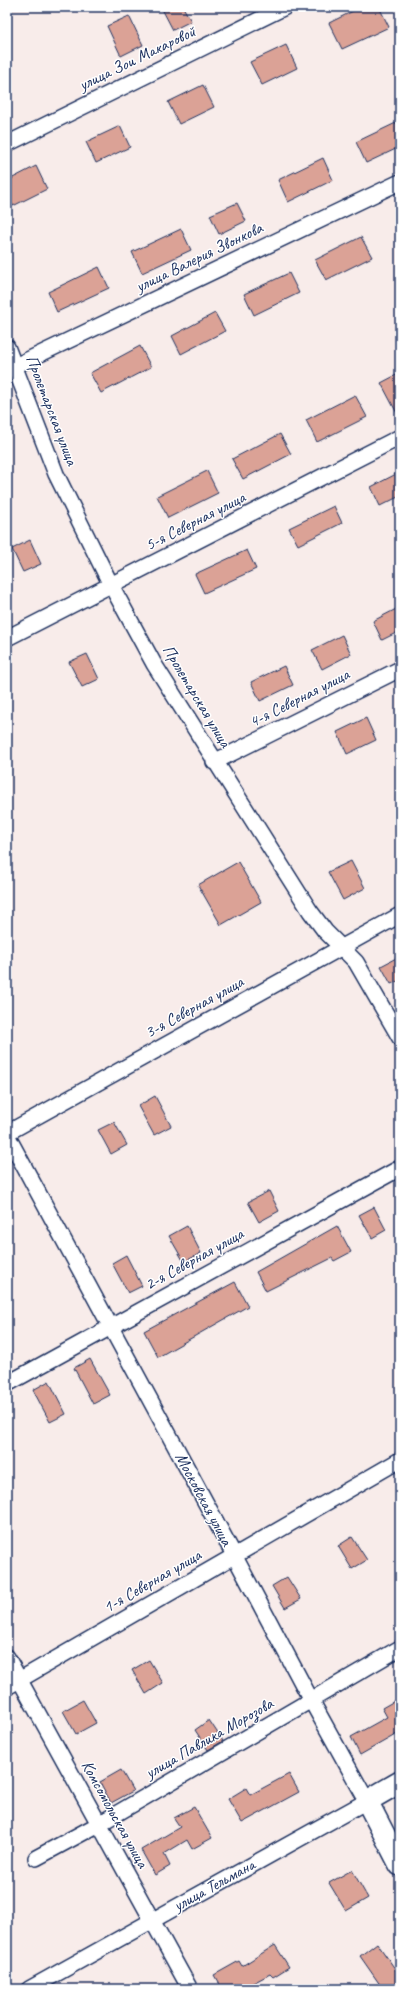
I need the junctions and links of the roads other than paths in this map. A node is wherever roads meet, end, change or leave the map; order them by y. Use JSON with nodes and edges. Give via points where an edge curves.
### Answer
{"nodes":[{"id":1,"x":284,"y":7,"type":"edge"},
{"id":2,"x":7,"y":144,"type":"edge"},
{"id":3,"x":400,"y":182,"type":"edge"},
{"id":4,"x":7,"y":347,"type":"edge"},
{"id":5,"x":15,"y":366,"type":"junction"},
{"id":6,"x":400,"y":437,"type":"edge"},
{"id":7,"x":111,"y":585,"type":"junction"},
{"id":8,"x":7,"y":638,"type":"edge"},
{"id":9,"x":400,"y":669,"type":"edge"},
{"id":10,"x":214,"y":762,"type":"junction"},
{"id":11,"x":400,"y":915,"type":"edge"},
{"id":12,"x":342,"y":946,"type":"junction"},
{"id":13,"x":400,"y":1038,"type":"edge"},
{"id":14,"x":7,"y":1134,"type":"edge"},
{"id":15,"x":400,"y":1168,"type":"edge"},
{"id":16,"x":111,"y":1326,"type":"junction"},
{"id":17,"x":7,"y":1384,"type":"edge"},
{"id":18,"x":400,"y":1460,"type":"edge"},
{"id":19,"x":234,"y":1555,"type":"junction"},
{"id":20,"x":400,"y":1648,"type":"edge"},
{"id":21,"x":7,"y":1657,"type":"edge"},
{"id":22,"x":14,"y":1684,"type":"edge"},
{"id":23,"x":311,"y":1700,"type":"junction"},
{"id":24,"x":400,"y":1782,"type":"edge"},
{"id":25,"x":368,"y":1801,"type":"junction"},
{"id":26,"x":99,"y":1824,"type":"junction"},
{"id":27,"x":36,"y":1858,"type":"dead end"},
{"id":28,"x":400,"y":1864,"type":"edge"},
{"id":29,"x":152,"y":1920,"type":"junction"},
{"id":30,"x":29,"y":1989,"type":"edge"},
{"id":31,"x":190,"y":1989,"type":"edge"}],
"edges":[{"from":1,"to":2,"type":"street","name":"улица Зои Макаровой"},
{"from":3,"to":5,"type":"street","name":"улица Валерия Звонкова"},
{"from":4,"to":5,"type":"street","name":"Пролетарская улица"},
{"from":5,"to":7,"type":"street","name":"Пролетарская улица","via":[[56,474]]},
{"from":6,"to":7,"type":"street","name":"5-я Северная улица"},
{"from":7,"to":8,"type":"street","name":"5-я Северная улица"},
{"from":7,"to":10,"type":"street","name":"Пролетарская улица","via":[[154,664]]},
{"from":9,"to":10,"type":"street","name":"4-я Северная улица"},
{"from":10,"to":12,"type":"street","name":"Пролетарская улица","via":[[310,911]]},
{"from":11,"to":12,"type":"street","name":"3-я Северная улица"},
{"from":12,"to":13,"type":"street","name":"Пролетарская улица","via":[[356,962]]},
{"from":12,"to":14,"type":"street","name":"3-я Северная улица"},
{"from":14,"to":16,"type":"street","name":"Московская улица"},
{"from":15,"to":16,"type":"street","name":"2-я Северная улица"},
{"from":16,"to":17,"type":"street","name":"2-я Северная улица"},
{"from":16,"to":19,"type":"street","name":"Московская улица"},
{"from":18,"to":19,"type":"street","name":"1-я Северная улица"},
{"from":19,"to":22,"type":"street","name":"1-я Северная улица"},
{"from":19,"to":23,"type":"street","name":"Московская улица"},
{"from":20,"to":23,"type":"street","name":"улица Павлика Морозова"},
{"from":21,"to":22,"type":"street","name":"Комсомольская улица"},
{"from":22,"to":26,"type":"street","name":"Комсомольская улица"},
{"from":23,"to":25,"type":"street","name":"Московская улица"},
{"from":23,"to":26,"type":"street","name":"улица Павлика Морозова"},
{"from":24,"to":25,"type":"street","name":"улица Тельмана"},
{"from":25,"to":28,"type":"street","name":"Московская улица"},
{"from":25,"to":29,"type":"street","name":"улица Тельмана"},
{"from":26,"to":27,"type":"street","name":"улица Павлика Морозова"},
{"from":26,"to":29,"type":"street","name":"Комсомольская улица"},
{"from":29,"to":30,"type":"street","name":"улица Тельмана"},
{"from":29,"to":31,"type":"street","name":"Комсомольская улица"}]}
